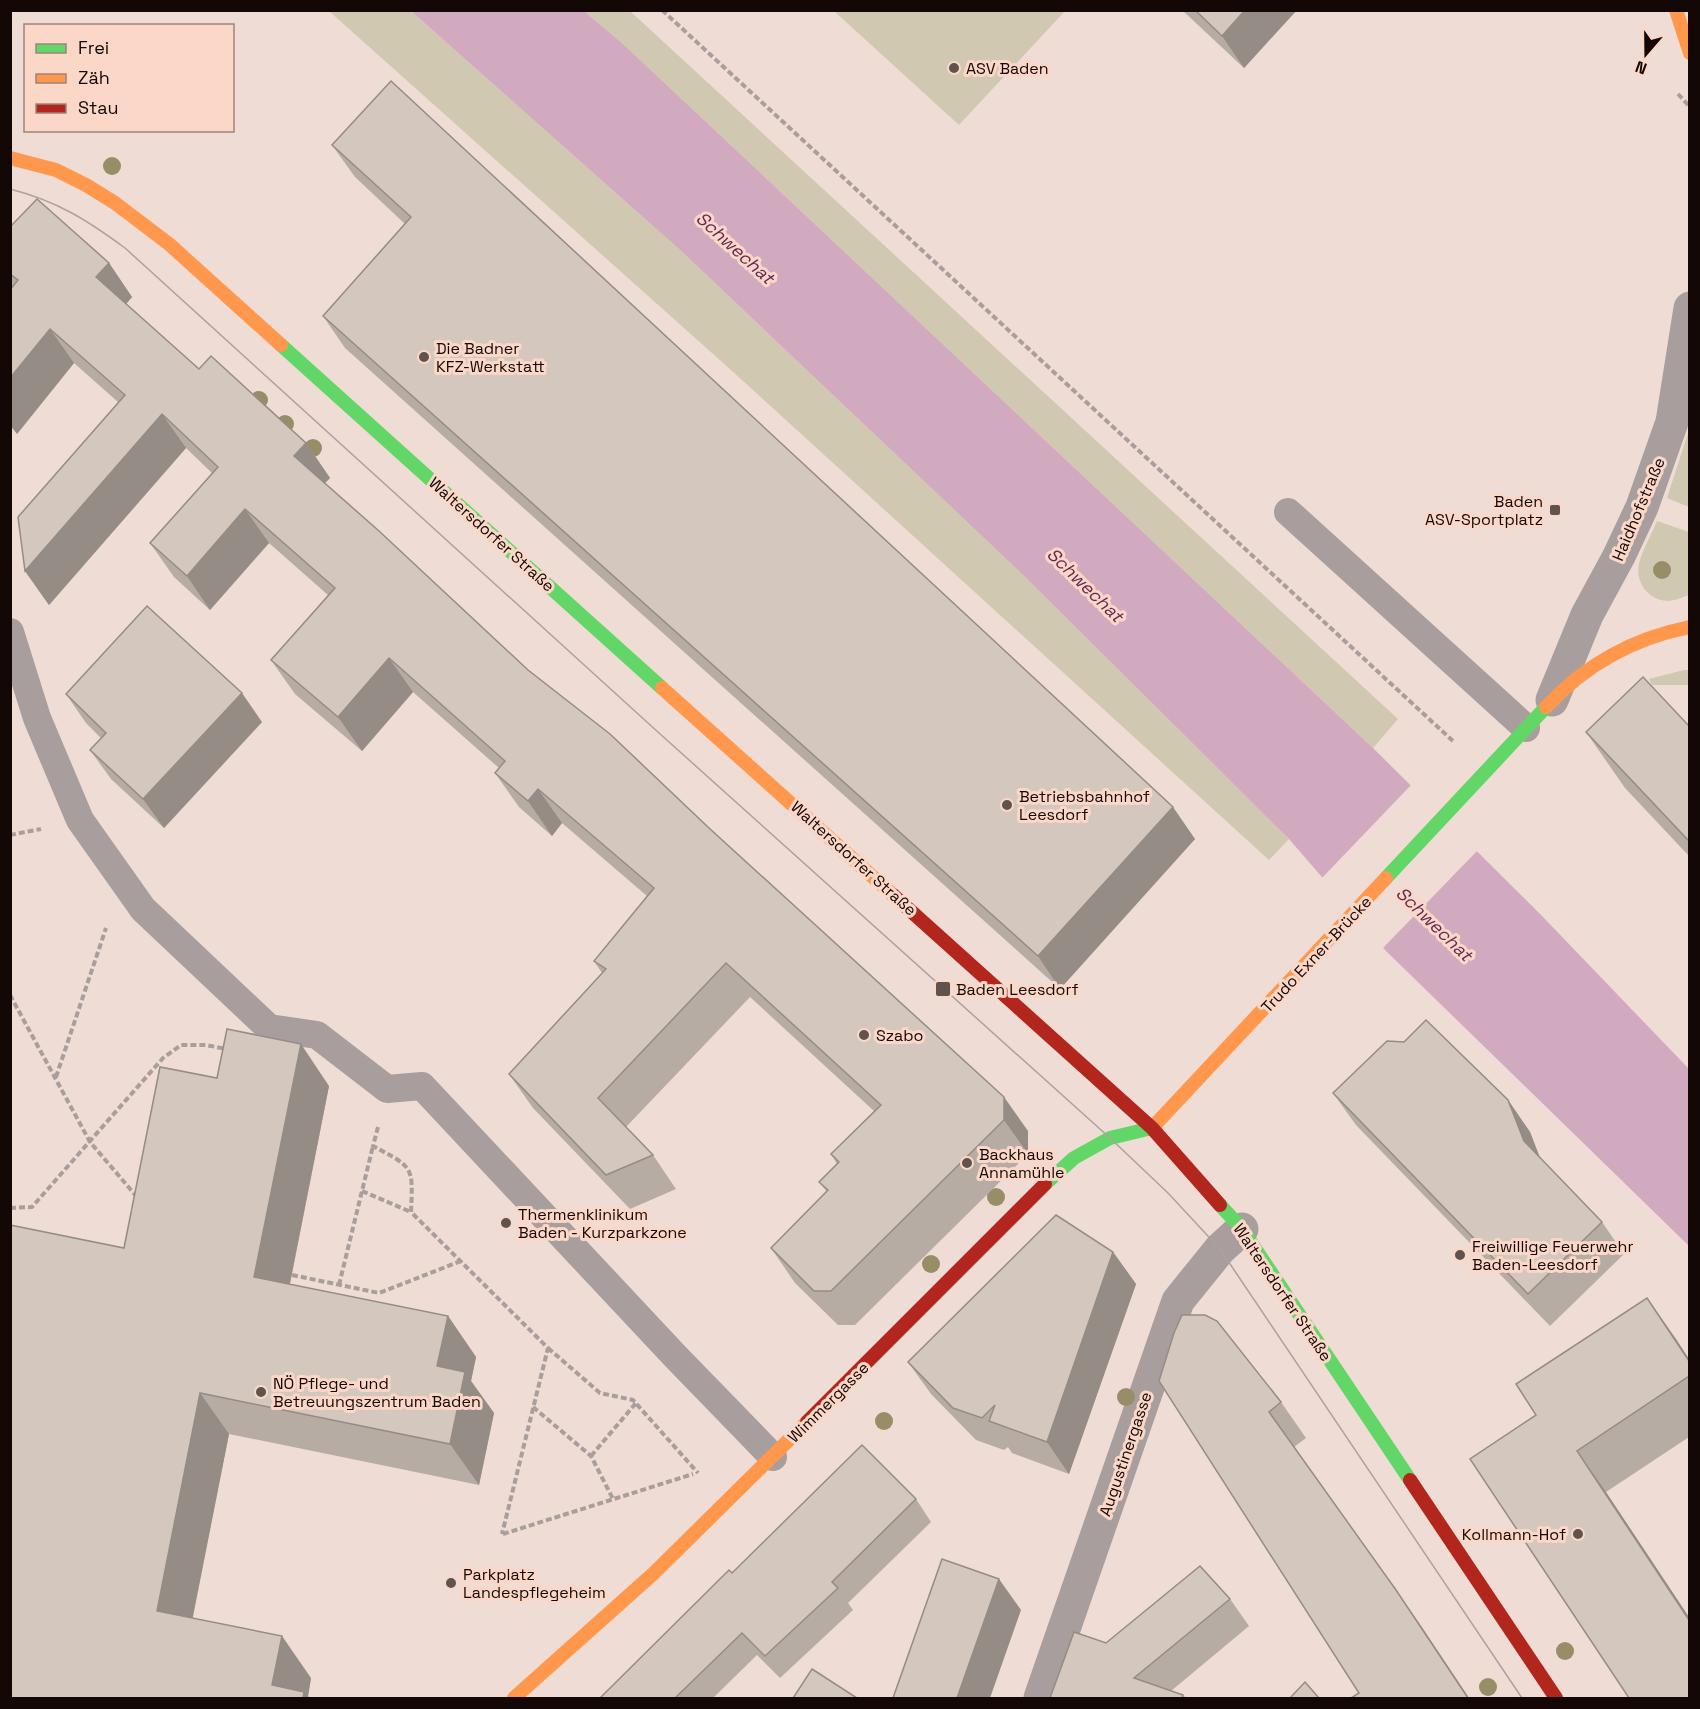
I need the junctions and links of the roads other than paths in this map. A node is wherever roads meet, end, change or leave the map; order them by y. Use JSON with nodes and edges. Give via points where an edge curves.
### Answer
{"nodes":[{"id":1,"x":1676,"y":10,"type":"edge"},
{"id":2,"x":1689,"y":53,"type":"edge"},
{"id":3,"x":10,"y":158,"type":"edge"},
{"id":4,"x":1689,"y":308,"type":"edge"},
{"id":5,"x":1288,"y":512,"type":"dead end"},
{"id":6,"x":1689,"y":627,"type":"edge"},
{"id":7,"x":10,"y":632,"type":"edge"},
{"id":8,"x":1552,"y":700,"type":"junction"},
{"id":9,"x":1526,"y":728,"type":"junction"},
{"id":10,"x":1152,"y":1128,"type":"junction"},
{"id":11,"x":1242,"y":1229,"type":"junction"},
{"id":12,"x":773,"y":1457,"type":"junction"},
{"id":13,"x":514,"y":1698,"type":"edge"},
{"id":14,"x":1040,"y":1698,"type":"edge"},
{"id":15,"x":1556,"y":1698,"type":"edge"}],
"edges":[{"from":1,"to":2,"type":"street"},
{"from":3,"to":10,"type":"street","name":"Waltersdorfer Straße","via":[[54,170],[91,187],[169,244]]},
{"from":4,"to":8,"type":"street","name":"Haidhofstraße","via":[[1672,422],[1642,507],[1587,615]]},
{"from":5,"to":9,"type":"lane"},
{"from":6,"to":8,"type":"street","name":"Trudo Exner-Brücke","via":[[1660,633],[1602,659]]},
{"from":7,"to":12,"type":"lane","via":[[37,718],[80,820],[143,909],[269,1028],[317,1035],[387,1089],[422,1086]]},
{"from":8,"to":9,"type":"street","name":"Trudo Exner-Brücke"},
{"from":9,"to":10,"type":"street","name":"Trudo Exner-Brücke"},
{"from":10,"to":11,"type":"street","name":"Waltersdorfer Straße"},
{"from":10,"to":12,"type":"street","name":"Wimmergasse","via":[[1110,1138],[1074,1158]]},
{"from":11,"to":14,"type":"street","name":"Augustinergasse","via":[[1220,1249],[1178,1301]]},
{"from":11,"to":15,"type":"street","name":"Waltersdorfer Straße"},
{"from":12,"to":13,"type":"street","name":"Wimmergasse","via":[[654,1574]]}]}
